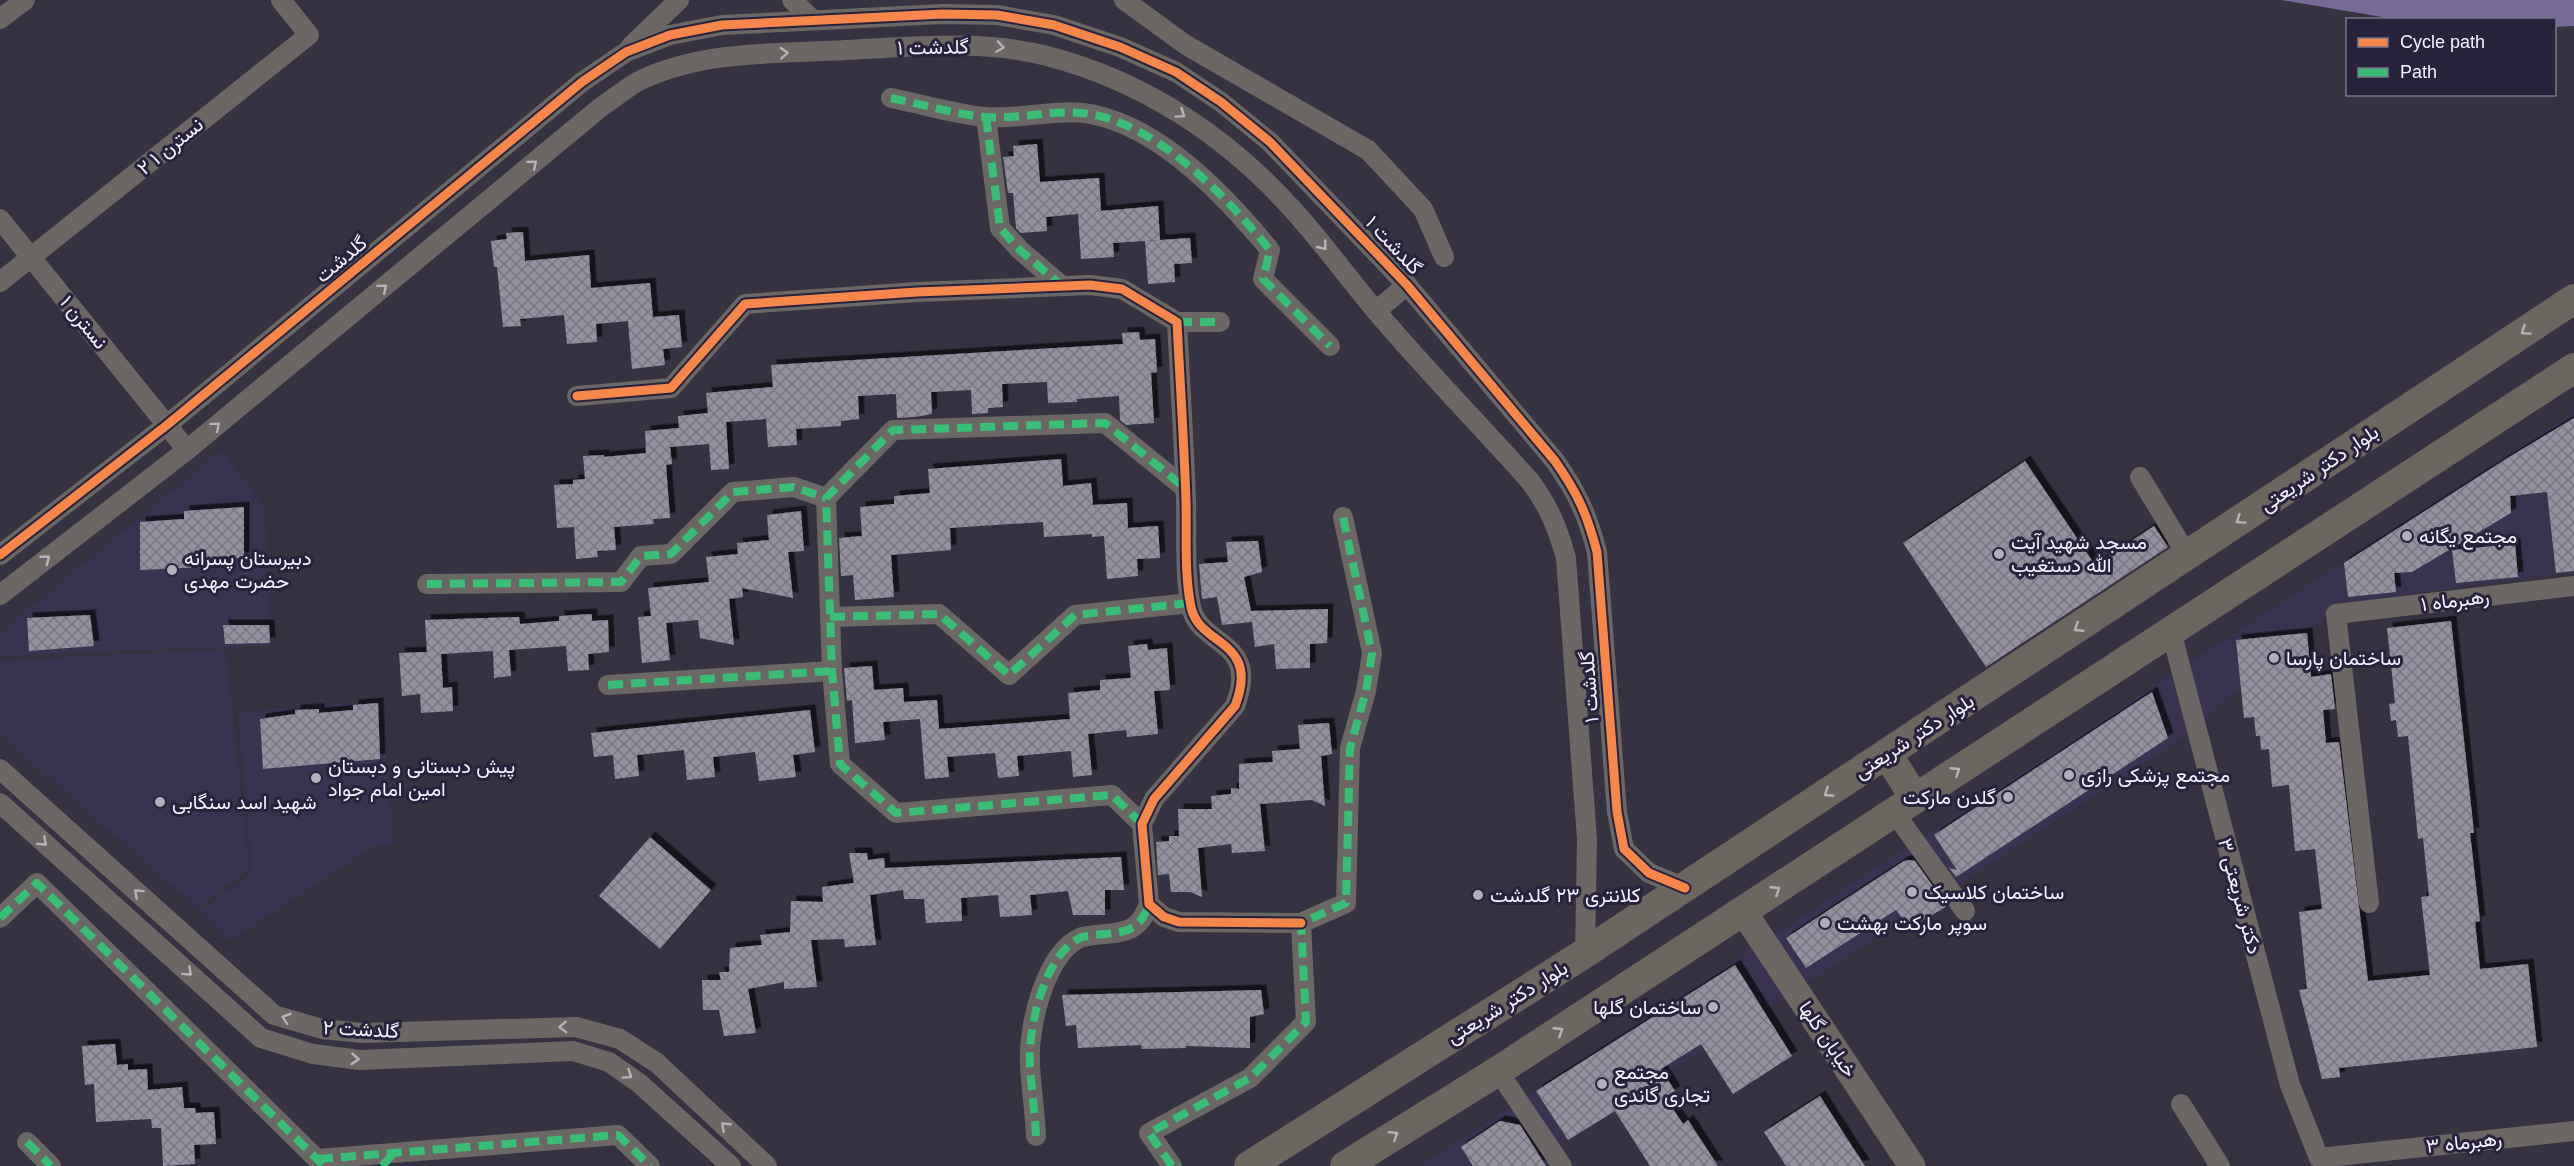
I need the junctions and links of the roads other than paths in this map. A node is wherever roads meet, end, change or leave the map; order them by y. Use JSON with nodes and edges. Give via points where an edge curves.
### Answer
{"nodes":[{"id":1,"x":25,"y":0,"type":"edge"},
{"id":2,"x":281,"y":0,"type":"edge"},
{"id":3,"x":678,"y":0,"type":"edge"},
{"id":4,"x":792,"y":0,"type":"edge"},
{"id":5,"x":1124,"y":0,"type":"edge"},
{"id":6,"x":943,"y":7,"type":"edge"},
{"id":7,"x":0,"y":19,"type":"edge"},
{"id":8,"x":813,"y":20,"type":"junction"},
{"id":9,"x":722,"y":25,"type":"joint"},
{"id":10,"x":625,"y":52,"type":"junction"},
{"id":11,"x":891,"y":98,"type":"dead end"},
{"id":12,"x":986,"y":117,"type":"junction"},
{"id":13,"x":0,"y":219,"type":"edge"},
{"id":14,"x":32,"y":256,"type":"junction"},
{"id":15,"x":1444,"y":257,"type":"dead end"},
{"id":16,"x":0,"y":282,"type":"edge"},
{"id":17,"x":337,"y":285,"type":"junction"},
{"id":18,"x":1407,"y":285,"type":"junction"},
{"id":19,"x":1062,"y":286,"type":"junction"},
{"id":20,"x":2574,"y":299,"type":"edge"},
{"id":21,"x":357,"y":309,"type":"junction"},
{"id":22,"x":1376,"y":311,"type":"junction"},
{"id":23,"x":1177,"y":322,"type":"junction"},
{"id":24,"x":1220,"y":322,"type":"dead end"},
{"id":25,"x":1330,"y":346,"type":"dead end"},
{"id":26,"x":2574,"y":368,"type":"edge"},
{"id":27,"x":577,"y":396,"type":"dead end"},
{"id":28,"x":167,"y":425,"type":"junction"},
{"id":29,"x":188,"y":450,"type":"junction"},
{"id":30,"x":2140,"y":477,"type":"dead end"},
{"id":31,"x":1185,"y":488,"type":"junction"},
{"id":32,"x":826,"y":498,"type":"junction"},
{"id":33,"x":1343,"y":517,"type":"dead end"},
{"id":34,"x":0,"y":555,"type":"edge"},
{"id":35,"x":2187,"y":555,"type":"junction"},
{"id":36,"x":427,"y":584,"type":"dead end"},
{"id":37,"x":2574,"y":586,"type":"edge"},
{"id":38,"x":0,"y":595,"type":"edge"},
{"id":39,"x":1190,"y":603,"type":"junction"},
{"id":40,"x":830,"y":617,"type":"junction"},
{"id":41,"x":2170,"y":630,"type":"junction"},
{"id":42,"x":832,"y":671,"type":"junction"},
{"id":43,"x":608,"y":685,"type":"dead end"},
{"id":44,"x":1608,"y":702,"type":"junction"},
{"id":45,"x":1577,"y":706,"type":"junction"},
{"id":46,"x":1887,"y":754,"type":"junction"},
{"id":47,"x":0,"y":769,"type":"edge"},
{"id":48,"x":0,"y":803,"type":"edge"},
{"id":49,"x":1905,"y":805,"type":"junction"},
{"id":50,"x":1142,"y":824,"type":"junction"},
{"id":51,"x":1685,"y":888,"type":"junction"},
{"id":52,"x":2369,"y":903,"type":"dead end"},
{"id":53,"x":1149,"y":904,"type":"junction"},
{"id":54,"x":1965,"y":910,"type":"dead end"},
{"id":55,"x":1743,"y":911,"type":"junction"},
{"id":56,"x":0,"y":918,"type":"edge"},
{"id":57,"x":1301,"y":923,"type":"junction"},
{"id":58,"x":1585,"y":953,"type":"junction"},
{"id":59,"x":1498,"y":1071,"type":"junction"},
{"id":60,"x":2181,"y":1104,"type":"dead end"},
{"id":61,"x":2574,"y":1131,"type":"edge"},
{"id":62,"x":1036,"y":1136,"type":"dead end"},
{"id":63,"x":27,"y":1142,"type":"dead end"},
{"id":64,"x":2319,"y":1158,"type":"joint"},
{"id":65,"x":388,"y":1159,"type":"edge"},
{"id":66,"x":321,"y":1163,"type":"edge"},
{"id":67,"x":51,"y":1166,"type":"edge"},
{"id":68,"x":650,"y":1166,"type":"edge"},
{"id":69,"x":731,"y":1166,"type":"edge"},
{"id":70,"x":767,"y":1166,"type":"edge"},
{"id":71,"x":1172,"y":1166,"type":"edge"},
{"id":72,"x":1249,"y":1166,"type":"edge"},
{"id":73,"x":1345,"y":1166,"type":"edge"},
{"id":74,"x":1562,"y":1166,"type":"edge"},
{"id":75,"x":1912,"y":1166,"type":"edge"},
{"id":76,"x":2220,"y":1166,"type":"edge"}],
"edges":[{"from":1,"to":7,"type":"street"},
{"from":2,"to":14,"type":"street","name":"۲ نسترن ۱","via":[[309,35]]},
{"from":3,"to":10,"type":"street"},
{"from":4,"to":8,"type":"street"},
{"from":5,"to":15,"type":"street","via":[[1186,45],[1368,150],[1423,209]]},
{"from":6,"to":8,"type":"street","name":"گلدشت ۱"},
{"from":6,"to":18,"type":"street","name":"گلدشت ۱","via":[[1054,25],[1120,47],[1176,72],[1270,142]]},
{"from":8,"to":9,"type":"street","name":"گلدشت ۱"},
{"from":9,"to":10,"type":"street","name":"گلدشت","via":[[670,35]]},
{"from":10,"to":17,"type":"street","name":"گلدشت","via":[[582,82]]},
{"from":11,"to":12,"type":"street"},
{"from":12,"to":19,"type":"street","via":[[1000,228]]},
{"from":12,"to":25,"type":"street","via":[[1095,114],[1140,131],[1198,173],[1257,234],[1270,250],[1263,279]]},
{"from":13,"to":14,"type":"street","name":"نسترن ۱"},
{"from":14,"to":16,"type":"street","name":"۲ نسترن ۱"},
{"from":14,"to":28,"type":"street","name":"نسترن ۱"},
{"from":17,"to":21,"type":"street"},
{"from":17,"to":28,"type":"street","name":"گلدشت"},
{"from":18,"to":22,"type":"street"},
{"from":18,"to":44,"type":"street","name":"گلدشت ۱","via":[[1555,461],[1587,513],[1597,552]]},
{"from":19,"to":23,"type":"street","via":[[1122,290]]},
{"from":19,"to":27,"type":"street","via":[[745,304],[670,388]]},
{"from":20,"to":35,"type":"main road","name":"بلوار دکتر شریعتی","one_way":true},
{"from":21,"to":22,"type":"street","name":"گلدشت ۱","one_way":true,"via":[[601,107],[640,80],[679,65],[726,56],[944,45],[993,46],[1047,56],[1108,76],[1160,99],[1248,165],[1294,211]]},
{"from":29,"to":21,"type":"street","one_way":true},
{"from":22,"to":45,"type":"street","name":"گلدشت ۱","via":[[1530,480],[1548,505],[1566,558]]},
{"from":23,"to":24,"type":"street"},
{"from":23,"to":31,"type":"street"},
{"from":26,"to":41,"type":"main road"},
{"from":28,"to":29,"type":"street","name":"نسترن ۱"},
{"from":28,"to":34,"type":"street","name":"گلدشت"},
{"from":38,"to":29,"type":"street","one_way":true},
{"from":30,"to":35,"type":"street"},
{"from":31,"to":32,"type":"street","via":[[1105,423],[893,430]]},
{"from":31,"to":39,"type":"street"},
{"from":32,"to":36,"type":"street","via":[[794,487],[733,492],[671,554],[641,556],[621,582]]},
{"from":32,"to":40,"type":"street"},
{"from":33,"to":57,"type":"street","via":[[1372,653],[1350,748],[1346,903]]},
{"from":35,"to":46,"type":"main road","name":"بلوار دکتر شریعتی","one_way":true},
{"from":37,"to":52,"type":"street","name":"۱ رهبرماه","via":[[2336,614]]},
{"from":39,"to":40,"type":"street","via":[[1075,615],[1009,675],[939,614]]},
{"from":39,"to":50,"type":"street","via":[[1200,624],[1233,652],[1242,689],[1235,706],[1154,800]]},
{"from":40,"to":42,"type":"street"},
{"from":49,"to":41,"type":"main road","one_way":true},
{"from":41,"to":64,"type":"street","name":"۳ دکتر شریعتی","via":[[2290,1085]]},
{"from":42,"to":43,"type":"street"},
{"from":42,"to":50,"type":"street","via":[[840,764],[896,813],[1112,795]]},
{"from":44,"to":45,"type":"street"},
{"from":44,"to":51,"type":"street","name":"گلدشت ۱","via":[[1624,849],[1649,873]]},
{"from":45,"to":58,"type":"street","name":"گلدشت ۱","via":[[1587,839]]},
{"from":46,"to":49,"type":"main road"},
{"from":46,"to":51,"type":"main road","name":"بلوار دکتر شریعتی","one_way":true},
{"from":70,"to":47,"type":"street","name":"گلدشت ۲","one_way":true,"via":[[657,1064],[620,1039],[576,1027],[363,1033],[322,1029],[274,1015]]},
{"from":48,"to":69,"type":"street","name":"گلدشت ۲","one_way":true,"via":[[261,1038],[313,1054],[360,1060],[573,1051],[609,1062],[639,1083]]},
{"from":49,"to":54,"type":"street"},
{"from":55,"to":49,"type":"main road","one_way":true},
{"from":50,"to":53,"type":"street"},
{"from":51,"to":58,"type":"main road","name":"بلوار دکتر شریعتی"},
{"from":53,"to":57,"type":"street","via":[[1164,917],[1179,922]]},
{"from":53,"to":62,"type":"street","via":[[1144,920],[1135,928],[1082,937],[1058,955],[1034,1023],[1030,1062]]},
{"from":59,"to":55,"type":"main road","one_way":true},
{"from":55,"to":75,"type":"street","name":"خیابان گلها"},
{"from":56,"to":66,"type":"street","via":[[37,883]]},
{"from":57,"to":71,"type":"street","via":[[1306,1022],[1250,1078],[1149,1132]]},
{"from":58,"to":72,"type":"main road","name":"بلوار دکتر شریعتی"},
{"from":73,"to":59,"type":"main road","one_way":true},
{"from":59,"to":74,"type":"street"},
{"from":60,"to":76,"type":"street"},
{"from":61,"to":64,"type":"street","name":"۳ رهبرماه"},
{"from":63,"to":67,"type":"street"},
{"from":65,"to":66,"type":"street"},
{"from":65,"to":68,"type":"street","via":[[618,1135]]}]}
